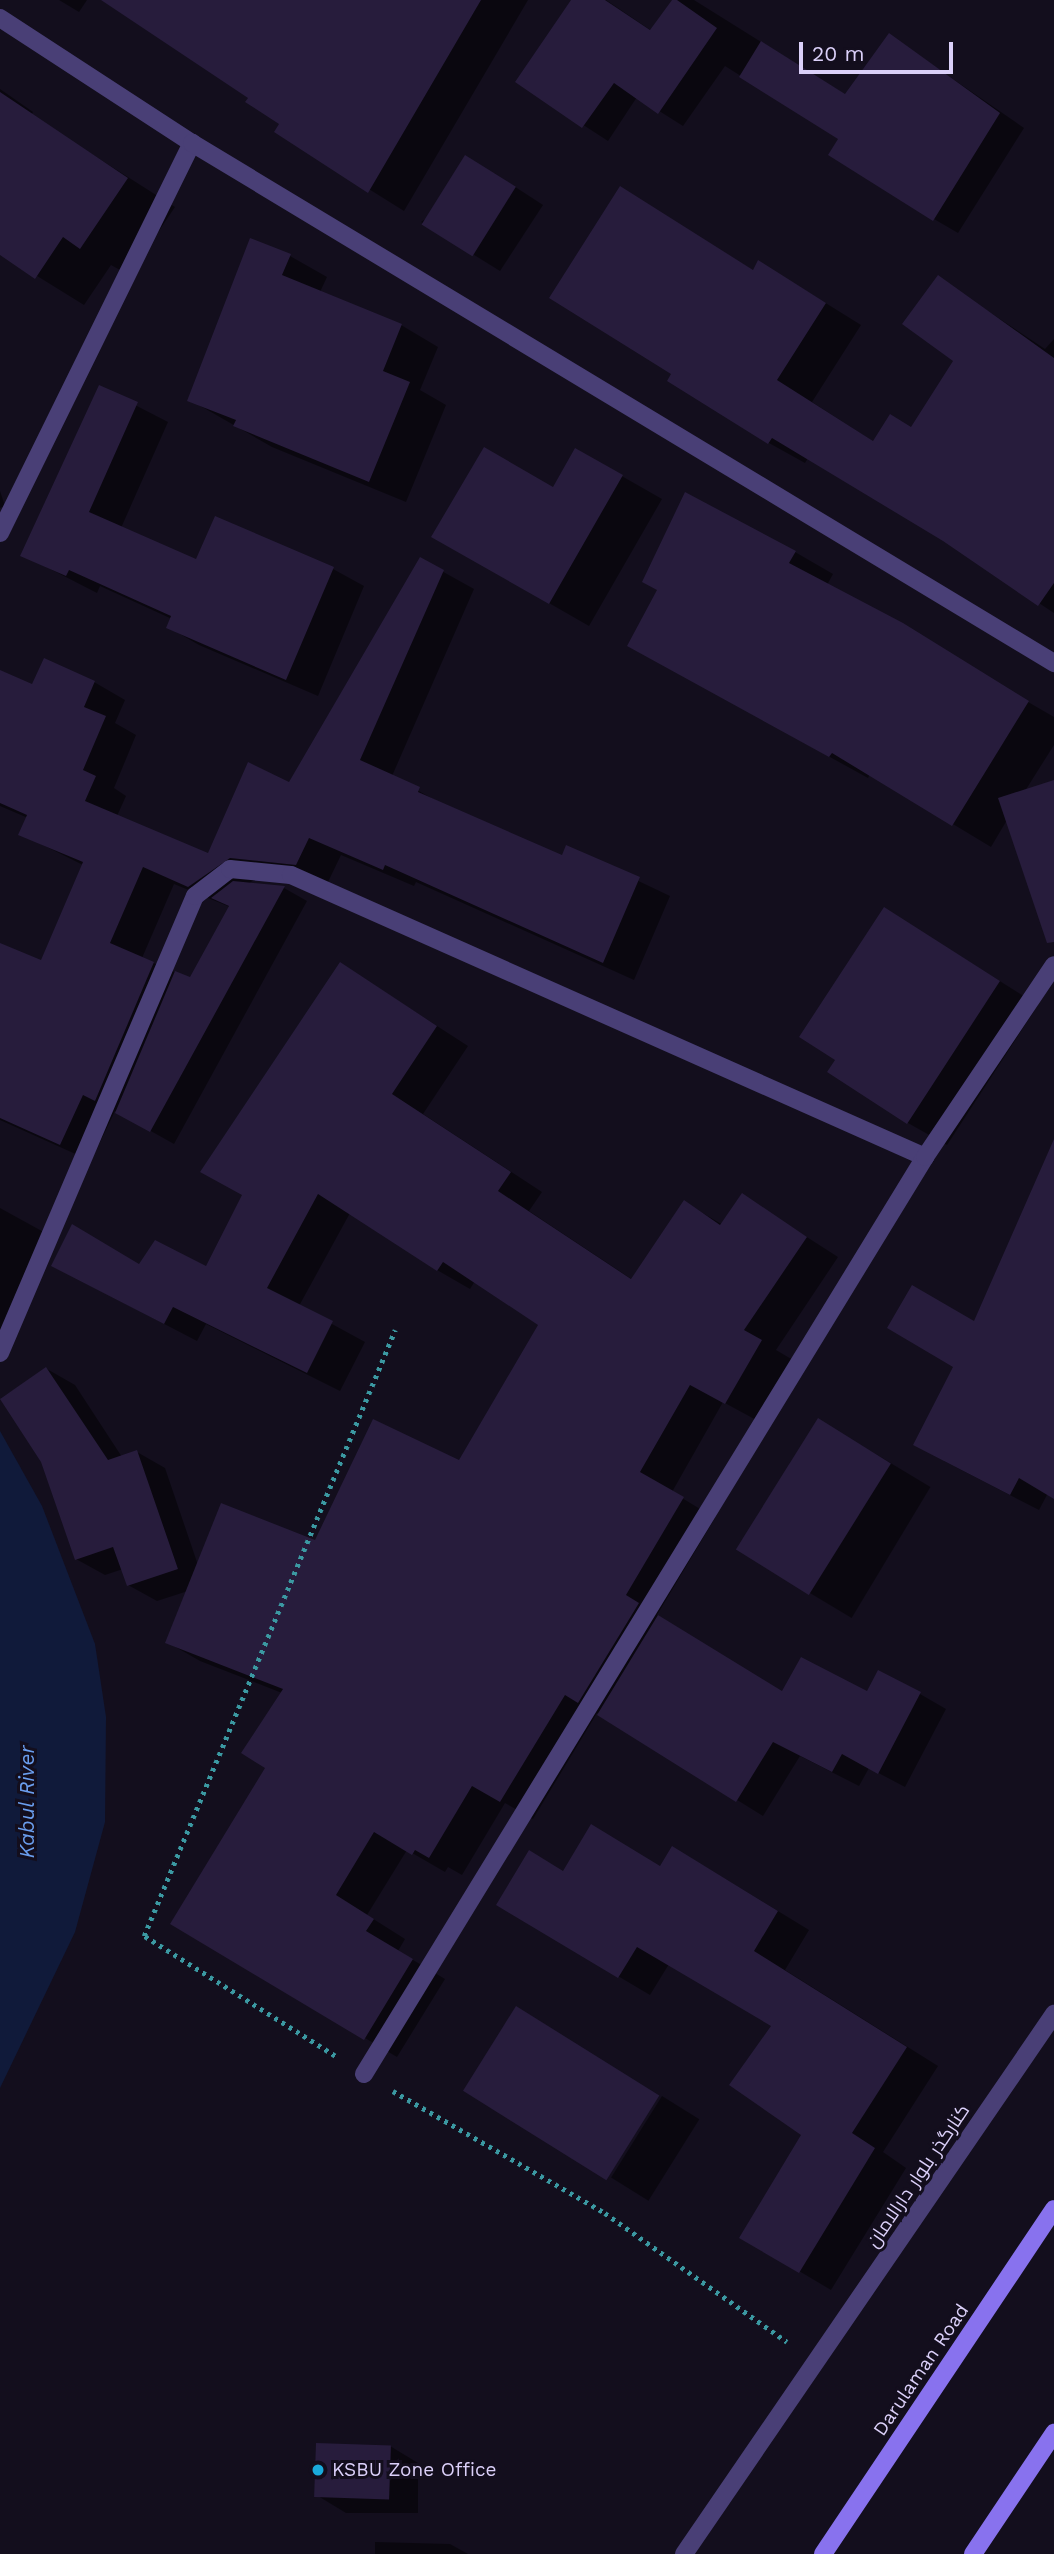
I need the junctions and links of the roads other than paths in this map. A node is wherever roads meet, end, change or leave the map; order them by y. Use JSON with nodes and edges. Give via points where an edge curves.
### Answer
{"nodes":[{"id":1,"x":0,"y":18,"type":"edge"},
{"id":2,"x":192,"y":143,"type":"junction"},
{"id":3,"x":0,"y":533,"type":"edge"},
{"id":4,"x":1054,"y":663,"type":"edge"},
{"id":5,"x":1054,"y":965,"type":"edge"},
{"id":6,"x":925,"y":1157,"type":"junction"},
{"id":7,"x":0,"y":1353,"type":"edge"},
{"id":8,"x":1054,"y":2014,"type":"edge"},
{"id":9,"x":364,"y":2074,"type":"road end"},
{"id":10,"x":1054,"y":2209,"type":"edge"},
{"id":11,"x":1054,"y":2433,"type":"edge"},
{"id":12,"x":684,"y":2554,"type":"edge"},
{"id":13,"x":823,"y":2554,"type":"edge"},
{"id":14,"x":973,"y":2554,"type":"edge"}],
"edges":[{"from":1,"to":2,"type":"street"},
{"from":2,"to":3,"type":"street"},
{"from":2,"to":4,"type":"street"},
{"from":5,"to":6,"type":"street"},
{"from":6,"to":7,"type":"street","via":[[291,875],[230,869],[195,896]]},
{"from":6,"to":9,"type":"street"},
{"from":8,"to":12,"type":"street","name":"کنارگذر بلوار دارالامان"},
{"from":10,"to":13,"type":"main road","name":"Darulaman Road"},
{"from":11,"to":14,"type":"main road"}]}
